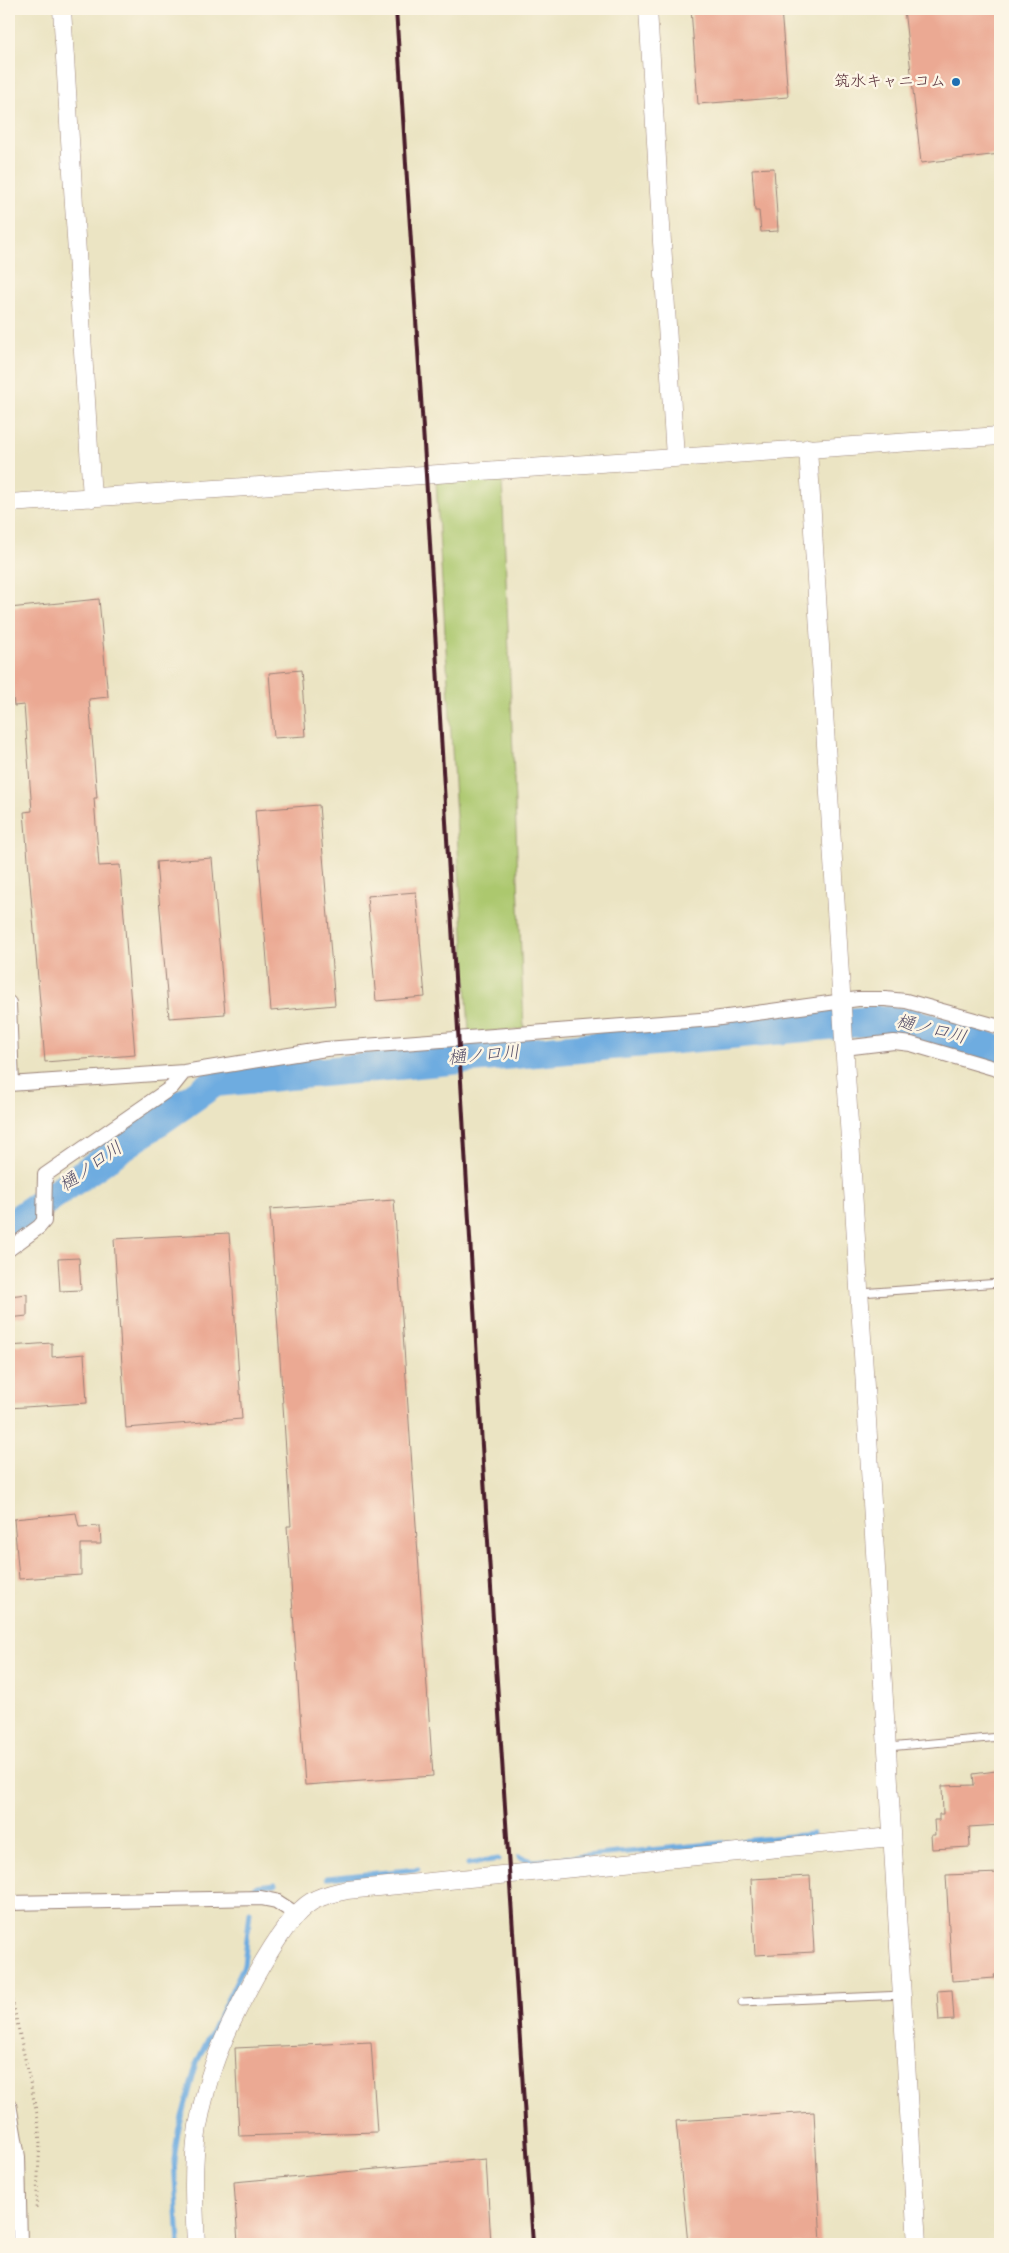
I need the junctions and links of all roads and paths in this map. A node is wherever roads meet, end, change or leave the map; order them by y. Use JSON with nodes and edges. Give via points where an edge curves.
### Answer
{"nodes":[{"id":1,"x":62,"y":9,"type":"edge"},
{"id":2,"x":648,"y":9,"type":"edge"},
{"id":3,"x":1000,"y":436,"type":"edge"},
{"id":4,"x":808,"y":448,"type":"junction"},
{"id":5,"x":675,"y":458,"type":"junction"},
{"id":6,"x":92,"y":498,"type":"junction"},
{"id":7,"x":9,"y":503,"type":"edge"},
{"id":8,"x":9,"y":1003,"type":"edge"},
{"id":9,"x":841,"y":1006,"type":"junction"},
{"id":10,"x":1000,"y":1027,"type":"edge"},
{"id":11,"x":843,"y":1043,"type":"junction"},
{"id":12,"x":1000,"y":1070,"type":"edge"},
{"id":13,"x":184,"y":1072,"type":"junction"},
{"id":14,"x":10,"y":1084,"type":"edge"},
{"id":15,"x":9,"y":1249,"type":"edge"},
{"id":16,"x":1000,"y":1283,"type":"edge"},
{"id":17,"x":860,"y":1293,"type":"junction"},
{"id":18,"x":1000,"y":1737,"type":"edge"},
{"id":19,"x":887,"y":1747,"type":"junction"},
{"id":20,"x":892,"y":1837,"type":"junction"},
{"id":21,"x":9,"y":1903,"type":"edge"},
{"id":22,"x":296,"y":1914,"type":"junction"},
{"id":23,"x":9,"y":1985,"type":"edge"},
{"id":24,"x":903,"y":1995,"type":"junction"},
{"id":25,"x":742,"y":2002,"type":"dead end"},
{"id":26,"x":9,"y":2104,"type":"edge"},
{"id":27,"x":35,"y":2216,"type":"dead end"},
{"id":28,"x":20,"y":2244,"type":"edge"},
{"id":29,"x":196,"y":2244,"type":"edge"},
{"id":30,"x":917,"y":2244,"type":"edge"}],
"edges":[{"from":1,"to":6,"type":"street"},
{"from":2,"to":5,"type":"street"},
{"from":3,"to":4,"type":"street"},
{"from":4,"to":5,"type":"street"},
{"from":4,"to":9,"type":"street"},
{"from":5,"to":6,"type":"street"},
{"from":6,"to":7,"type":"street"},
{"from":8,"to":14,"type":"street"},
{"from":9,"to":10,"type":"street","via":[[867,999],[906,1001]]},
{"from":9,"to":11,"type":"street"},
{"from":9,"to":13,"type":"street","via":[[326,1049]]},
{"from":11,"to":12,"type":"street","via":[[911,1044]]},
{"from":11,"to":17,"type":"street"},
{"from":13,"to":14,"type":"street"},
{"from":13,"to":15,"type":"street","via":[[172,1087],[45,1175],[46,1214],[40,1228]]},
{"from":16,"to":17,"type":"lane"},
{"from":17,"to":19,"type":"street"},
{"from":18,"to":19,"type":"lane"},
{"from":19,"to":20,"type":"street"},
{"from":20,"to":22,"type":"street","via":[[347,1890],[329,1893]]},
{"from":20,"to":24,"type":"street"},
{"from":21,"to":22,"type":"street","via":[[261,1898],[276,1901]]},
{"from":22,"to":29,"type":"street","via":[[267,1957],[227,2032],[204,2097],[194,2170]]},
{"from":23,"to":27,"type":"path","via":[[38,2119],[40,2143]]},
{"from":24,"to":25,"type":"lane"},
{"from":24,"to":30,"type":"street"},
{"from":26,"to":28,"type":"street","via":[[18,2157]]}]}
